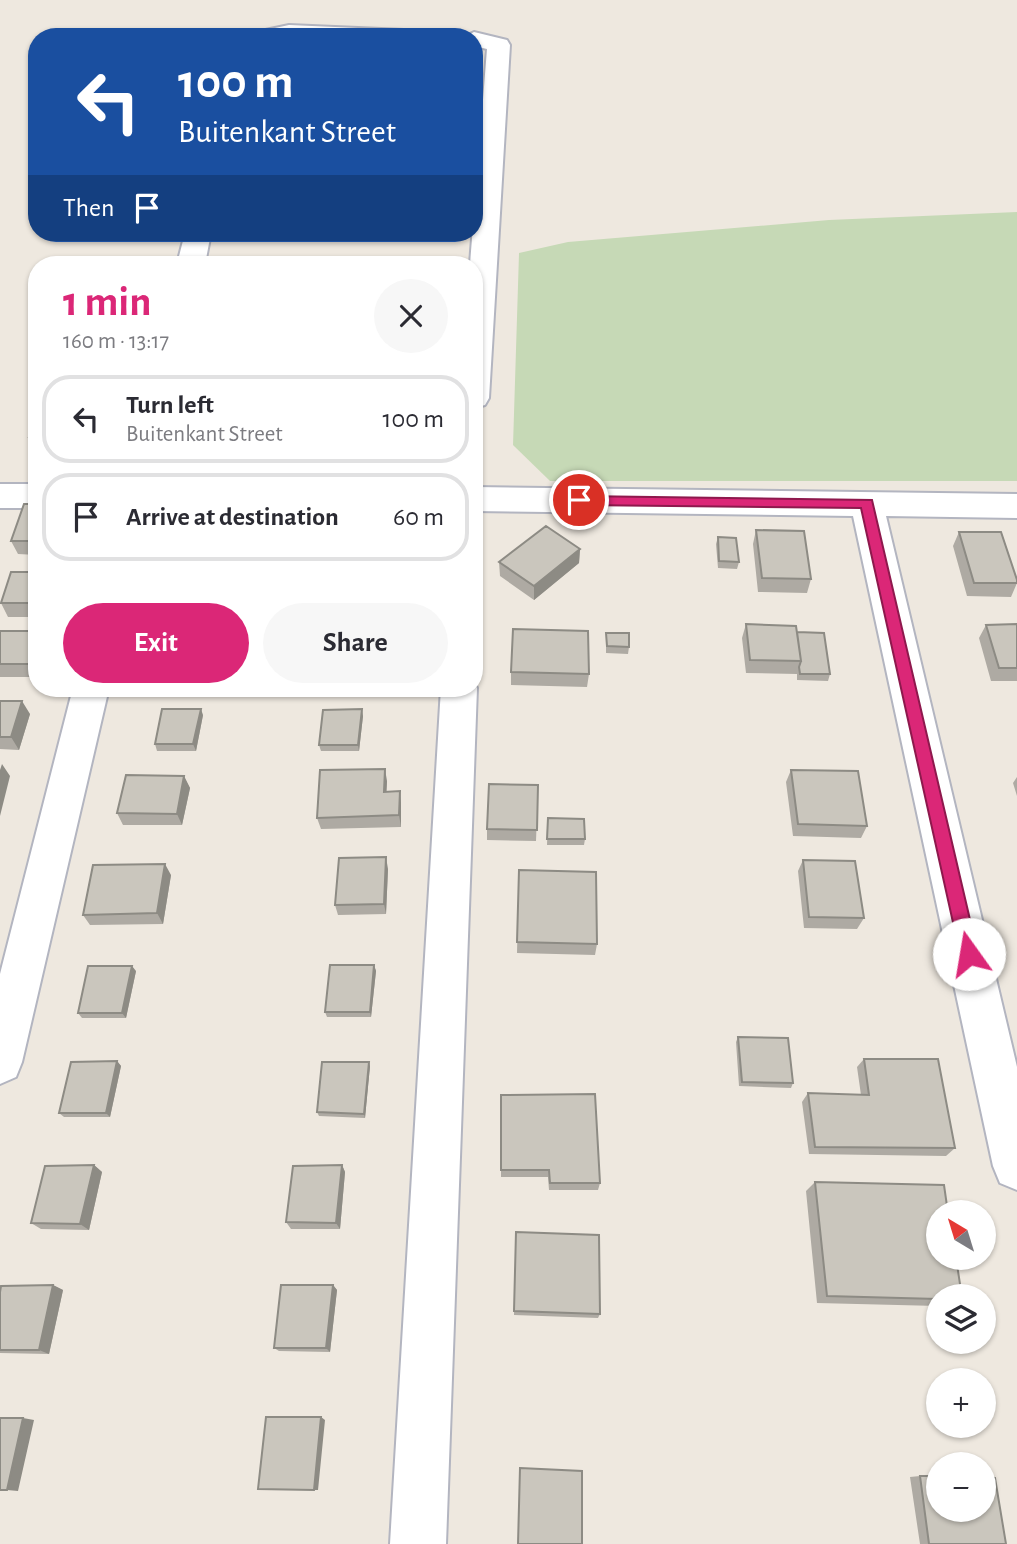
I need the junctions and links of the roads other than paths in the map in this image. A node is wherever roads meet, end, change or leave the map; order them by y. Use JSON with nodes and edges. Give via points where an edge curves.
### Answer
{"nodes":[{"id":1,"x":483,"y":41,"type":"edge"},
{"id":2,"x":483,"y":271,"type":"edge"},
{"id":3,"x":0,"y":496,"type":"edge"},
{"id":4,"x":28,"y":496,"type":"edge"},
{"id":5,"x":483,"y":499,"type":"edge"},
{"id":6,"x":867,"y":503,"type":"junction"},
{"id":7,"x":1017,"y":506,"type":"edge"},
{"id":8,"x":89,"y":697,"type":"edge"},
{"id":9,"x":458,"y":697,"type":"edge"},
{"id":10,"x":0,"y":1062,"type":"edge"},
{"id":11,"x":1017,"y":1166,"type":"edge"},
{"id":12,"x":418,"y":1544,"type":"edge"}],
"edges":[{"from":1,"to":2,"type":"street","via":[[499,45]]},
{"from":3,"to":4,"type":"street"},
{"from":5,"to":6,"type":"street"},
{"from":6,"to":7,"type":"street"},
{"from":6,"to":11,"type":"street"},
{"from":8,"to":10,"type":"street"},
{"from":9,"to":12,"type":"street"}]}
